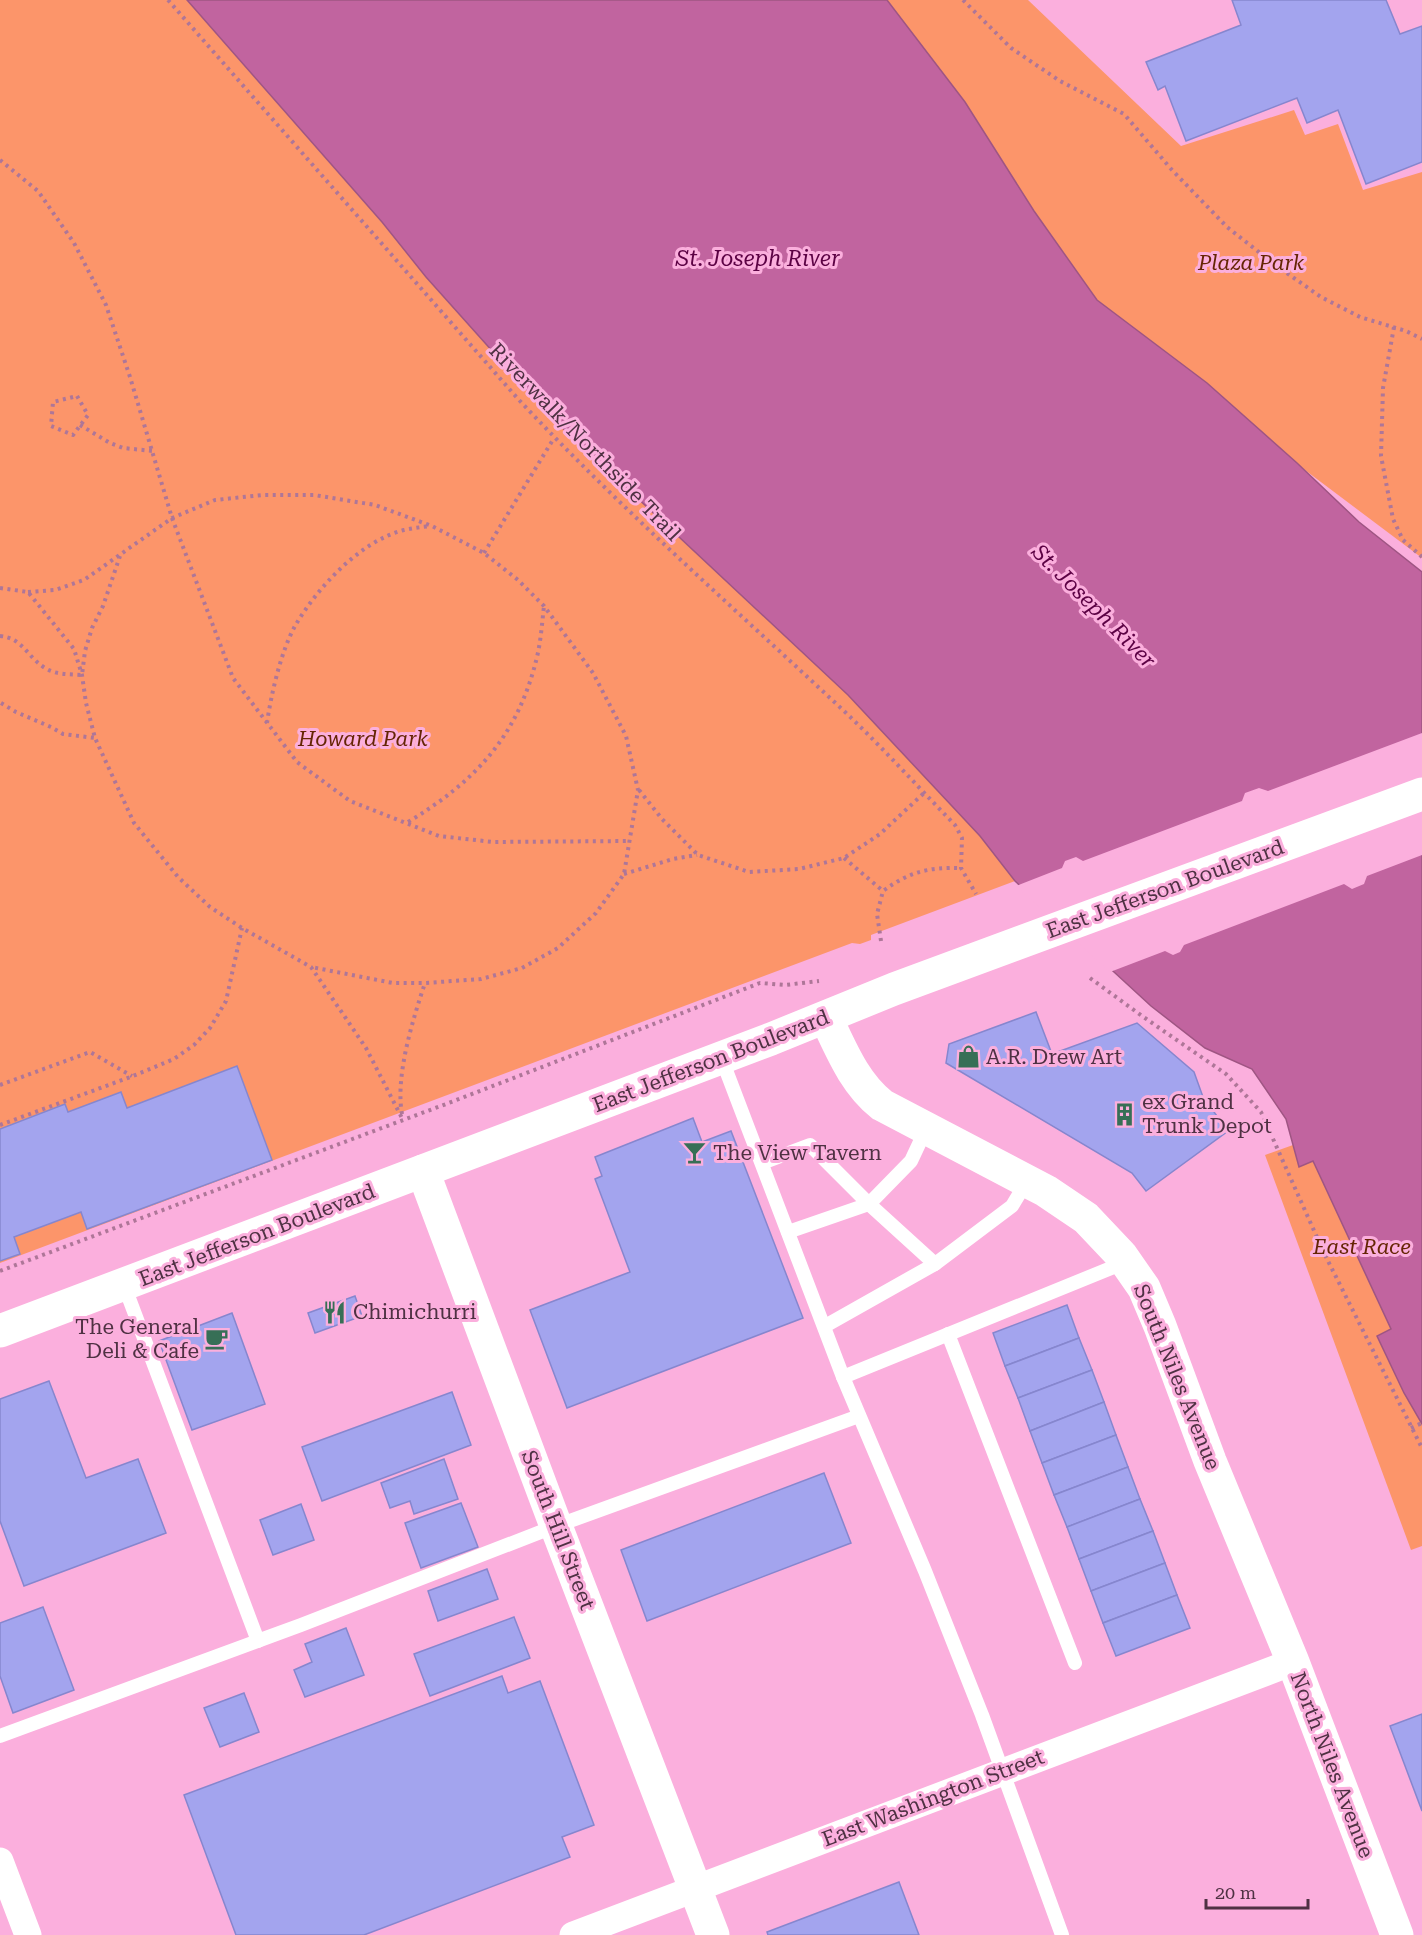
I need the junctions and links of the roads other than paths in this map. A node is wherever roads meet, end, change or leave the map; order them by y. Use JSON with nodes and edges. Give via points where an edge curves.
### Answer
{"nodes":[{"id":1,"x":1422,"y":794,"type":"edge"},
{"id":2,"x":826,"y":1018,"type":"junction"},
{"id":3,"x":721,"y":1058,"type":"junction"},
{"id":4,"x":926,"y":1129,"type":"junction"},
{"id":5,"x":762,"y":1163,"type":"junction"},
{"id":6,"x":423,"y":1171,"type":"junction"},
{"id":7,"x":1027,"y":1181,"type":"junction"},
{"id":8,"x":869,"y":1204,"type":"junction"},
{"id":9,"x":788,"y":1232,"type":"junction"},
{"id":10,"x":1126,"y":1262,"type":"junction"},
{"id":11,"x":936,"y":1264,"type":"junction"},
{"id":12,"x":124,"y":1285,"type":"junction"},
{"id":13,"x":825,"y":1326,"type":"junction"},
{"id":14,"x":0,"y":1331,"type":"edge"},
{"id":15,"x":948,"y":1334,"type":"junction"},
{"id":16,"x":843,"y":1377,"type":"junction"},
{"id":17,"x":859,"y":1416,"type":"junction"},
{"id":18,"x":556,"y":1526,"type":"junction"},
{"id":19,"x":258,"y":1641,"type":"junction"},
{"id":20,"x":1293,"y":1662,"type":"junction"},
{"id":21,"x":1074,"y":1663,"type":"dead end"},
{"id":22,"x":0,"y":1736,"type":"edge"},
{"id":23,"x":1003,"y":1771,"type":"junction"},
{"id":24,"x":0,"y":1861,"type":"edge"},
{"id":25,"x":695,"y":1889,"type":"junction"},
{"id":26,"x":28,"y":1935,"type":"edge"},
{"id":27,"x":573,"y":1935,"type":"edge"},
{"id":28,"x":713,"y":1935,"type":"edge"},
{"id":29,"x":1062,"y":1935,"type":"edge"},
{"id":30,"x":1397,"y":1935,"type":"edge"}],
"edges":[{"from":1,"to":2,"type":"street","name":"East Jefferson Boulevard","via":[[894,989]]},
{"from":2,"to":3,"type":"street","name":"East Jefferson Boulevard"},
{"from":2,"to":4,"type":"street","name":"South Niles Avenue","via":[[852,1071],[870,1096]]},
{"from":3,"to":5,"type":"lane"},
{"from":3,"to":6,"type":"street","name":"East Jefferson Boulevard"},
{"from":4,"to":7,"type":"street","name":"South Niles Avenue"},
{"from":4,"to":8,"type":"lane","via":[[911,1161]]},
{"from":5,"to":8,"type":"lane","via":[[810,1145]]},
{"from":5,"to":9,"type":"lane"},
{"from":6,"to":12,"type":"street","name":"East Jefferson Boulevard"},
{"from":6,"to":18,"type":"street","name":"South Hill Street"},
{"from":7,"to":10,"type":"street","name":"South Niles Avenue","via":[[1086,1218]]},
{"from":7,"to":11,"type":"lane","via":[[1012,1206]]},
{"from":8,"to":9,"type":"lane"},
{"from":8,"to":11,"type":"lane"},
{"from":9,"to":13,"type":"lane"},
{"from":10,"to":15,"type":"lane"},
{"from":10,"to":20,"type":"street","name":"South Niles Avenue","via":[[1144,1288],[1160,1326],[1210,1461]]},
{"from":11,"to":13,"type":"lane"},
{"from":12,"to":14,"type":"street","name":"East Jefferson Boulevard"},
{"from":12,"to":19,"type":"lane"},
{"from":13,"to":16,"type":"lane"},
{"from":15,"to":16,"type":"lane"},
{"from":15,"to":21,"type":"lane"},
{"from":16,"to":17,"type":"lane"},
{"from":17,"to":18,"type":"lane"},
{"from":17,"to":23,"type":"lane"},
{"from":18,"to":19,"type":"lane"},
{"from":18,"to":25,"type":"street","name":"South Hill Street"},
{"from":19,"to":22,"type":"lane"},
{"from":20,"to":23,"type":"street","name":"East Washington Street"},
{"from":20,"to":30,"type":"street","name":"North Niles Avenue"},
{"from":23,"to":25,"type":"street","name":"East Washington Street"},
{"from":23,"to":29,"type":"lane"},
{"from":24,"to":26,"type":"street"},
{"from":25,"to":27,"type":"street","name":"East Washington Street"},
{"from":25,"to":28,"type":"street","name":"South Hill Street"}]}
